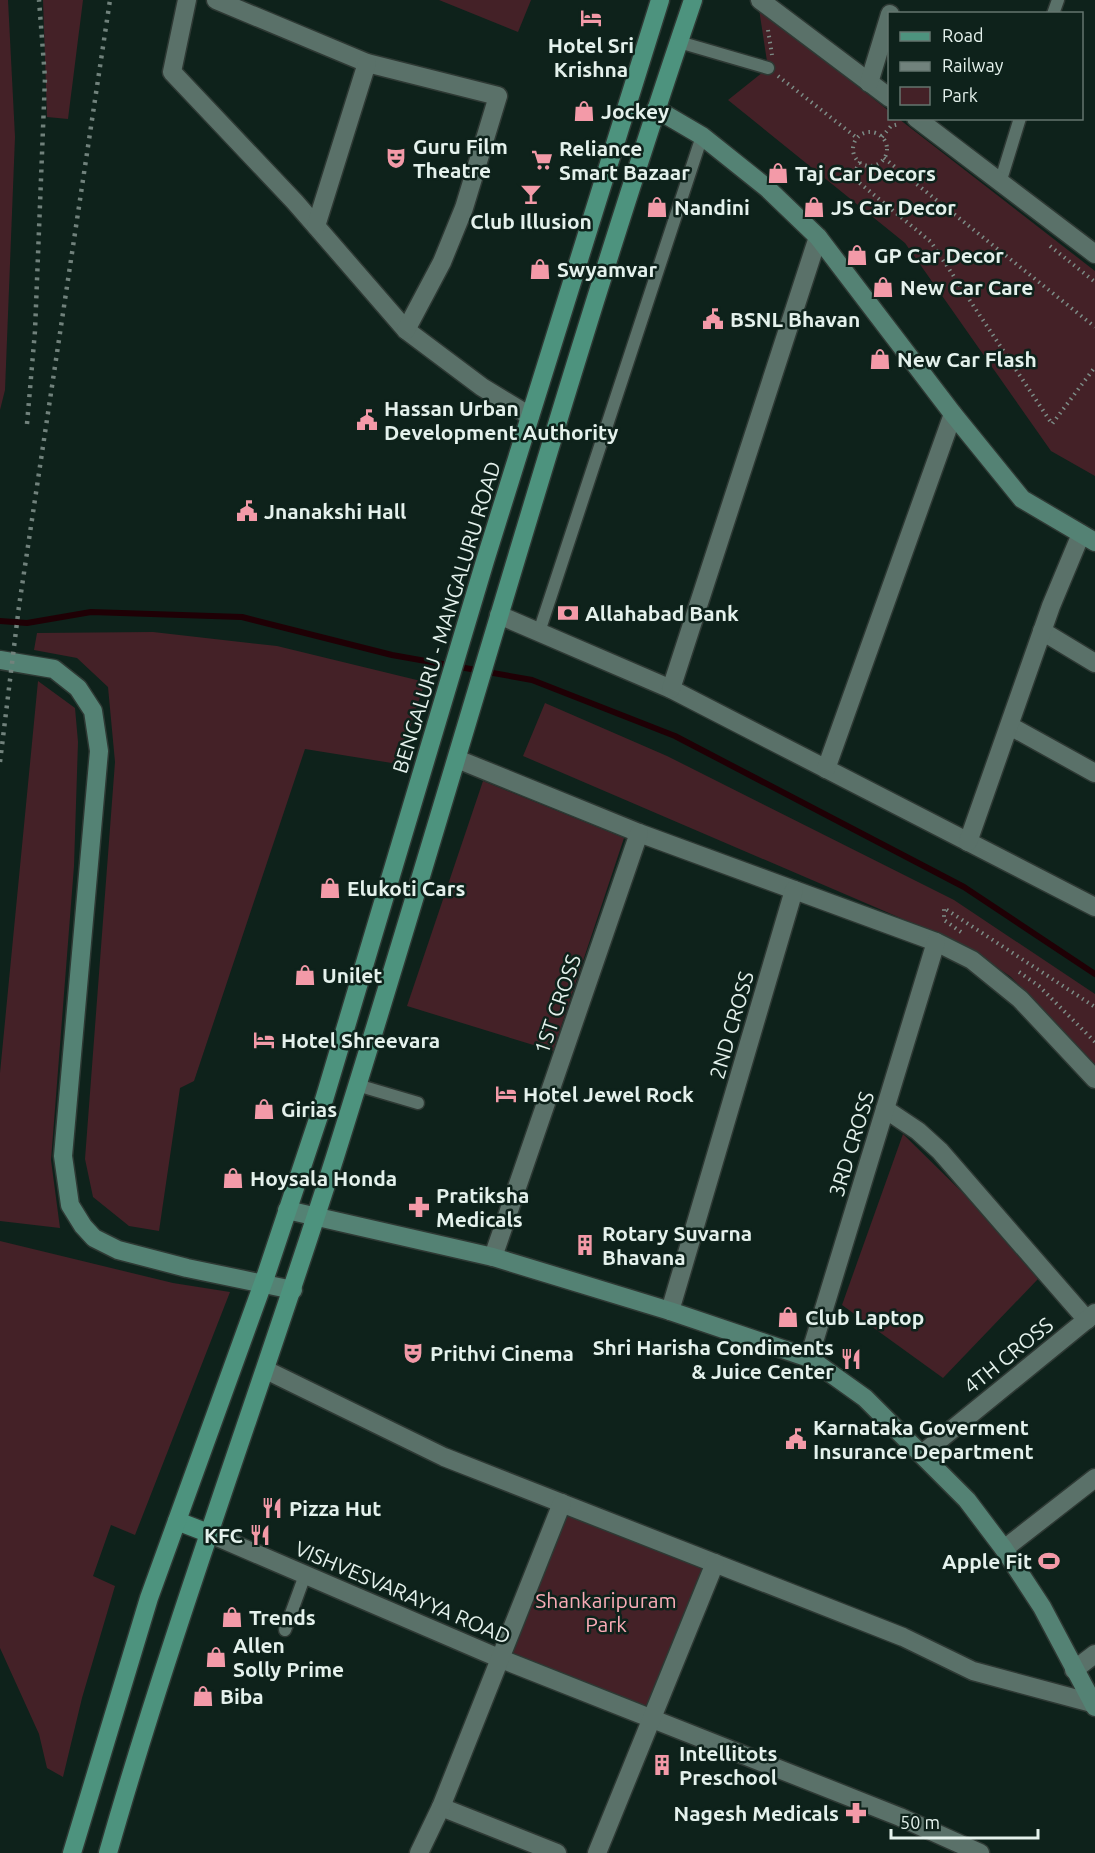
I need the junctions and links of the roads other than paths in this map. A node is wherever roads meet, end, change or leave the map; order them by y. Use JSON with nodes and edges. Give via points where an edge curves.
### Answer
{"nodes":[{"id":1,"x":188,"y":0,"type":"edge"},
{"id":2,"x":216,"y":0,"type":"edge"},
{"id":3,"x":660,"y":0,"type":"edge"},
{"id":4,"x":693,"y":0,"type":"edge"},
{"id":5,"x":760,"y":0,"type":"edge"},
{"id":6,"x":888,"y":21,"type":"edge"},
{"id":7,"x":679,"y":42,"type":"junction"},
{"id":8,"x":367,"y":63,"type":"junction"},
{"id":9,"x":768,"y":68,"type":"road end"},
{"id":10,"x":869,"y":83,"type":"junction"},
{"id":11,"x":888,"y":97,"type":"edge"},
{"id":12,"x":629,"y":99,"type":"junction"},
{"id":13,"x":656,"y":109,"type":"junction"},
{"id":14,"x":1019,"y":120,"type":"edge"},
{"id":15,"x":908,"y":121,"type":"edge"},
{"id":16,"x":702,"y":136,"type":"junction"},
{"id":17,"x":1000,"y":183,"type":"junction"},
{"id":18,"x":316,"y":226,"type":"junction"},
{"id":19,"x":818,"y":237,"type":"junction"},
{"id":20,"x":1095,"y":254,"type":"edge"},
{"id":21,"x":406,"y":330,"type":"junction"},
{"id":22,"x":953,"y":414,"type":"junction"},
{"id":23,"x":530,"y":416,"type":"junction"},
{"id":24,"x":1088,"y":538,"type":"edge"},
{"id":25,"x":473,"y":604,"type":"junction"},
{"id":26,"x":499,"y":615,"type":"junction"},
{"id":27,"x":539,"y":632,"type":"junction"},
{"id":28,"x":1042,"y":632,"type":"junction"},
{"id":29,"x":0,"y":660,"type":"edge"},
{"id":30,"x":1095,"y":663,"type":"edge"},
{"id":31,"x":671,"y":689,"type":"junction"},
{"id":32,"x":1010,"y":726,"type":"junction"},
{"id":33,"x":457,"y":759,"type":"junction"},
{"id":34,"x":826,"y":769,"type":"junction"},
{"id":35,"x":1095,"y":772,"type":"edge"},
{"id":36,"x":639,"y":833,"type":"junction"},
{"id":37,"x":968,"y":842,"type":"junction"},
{"id":38,"x":794,"y":890,"type":"junction"},
{"id":39,"x":1095,"y":907,"type":"edge"},
{"id":40,"x":936,"y":942,"type":"junction"},
{"id":41,"x":1095,"y":1079,"type":"edge"},
{"id":42,"x":357,"y":1085,"type":"junction"},
{"id":43,"x":418,"y":1103,"type":"dead end"},
{"id":44,"x":885,"y":1109,"type":"junction"},
{"id":45,"x":288,"y":1210,"type":"junction"},
{"id":46,"x":315,"y":1217,"type":"junction"},
{"id":47,"x":493,"y":1257,"type":"junction"},
{"id":48,"x":264,"y":1282,"type":"junction"},
{"id":49,"x":293,"y":1290,"type":"junction"},
{"id":50,"x":670,"y":1311,"type":"junction"},
{"id":51,"x":1091,"y":1316,"type":"edge"},
{"id":52,"x":809,"y":1358,"type":"junction"},
{"id":53,"x":266,"y":1370,"type":"junction"},
{"id":54,"x":922,"y":1454,"type":"junction"},
{"id":55,"x":1095,"y":1478,"type":"edge"},
{"id":56,"x":562,"y":1503,"type":"junction"},
{"id":57,"x":177,"y":1521,"type":"junction"},
{"id":58,"x":208,"y":1533,"type":"junction"},
{"id":59,"x":1005,"y":1549,"type":"junction"},
{"id":60,"x":715,"y":1563,"type":"junction"},
{"id":61,"x":305,"y":1575,"type":"junction"},
{"id":62,"x":285,"y":1630,"type":"dead end"},
{"id":63,"x":1095,"y":1654,"type":"edge"},
{"id":64,"x":501,"y":1659,"type":"junction"},
{"id":65,"x":1074,"y":1670,"type":"junction"},
{"id":66,"x":1094,"y":1705,"type":"edge"},
{"id":67,"x":651,"y":1719,"type":"junction"},
{"id":68,"x":441,"y":1807,"type":"junction"},
{"id":69,"x":72,"y":1853,"type":"edge"},
{"id":70,"x":108,"y":1853,"type":"edge"},
{"id":71,"x":420,"y":1853,"type":"edge"},
{"id":72,"x":557,"y":1853,"type":"edge"},
{"id":73,"x":597,"y":1853,"type":"edge"},
{"id":74,"x":980,"y":1853,"type":"edge"}],
"edges":[{"from":1,"to":18,"type":"street","via":[[172,72]]},
{"from":2,"to":8,"type":"street"},
{"from":3,"to":12,"type":"main road","name":"BENGALURU - MANGALURU ROAD"},
{"from":4,"to":7,"type":"main road"},
{"from":5,"to":10,"type":"street"},
{"from":6,"to":10,"type":"street"},
{"from":7,"to":9,"type":"lane"},
{"from":7,"to":13,"type":"main road"},
{"from":8,"to":18,"type":"street"},
{"from":8,"to":21,"type":"street","via":[[498,96],[464,208],[442,262]]},
{"from":10,"to":11,"type":"street"},
{"from":12,"to":13,"type":"main road"},
{"from":12,"to":23,"type":"main road","name":"BENGALURU - MANGALURU ROAD"},
{"from":13,"to":16,"type":"street"},
{"from":13,"to":26,"type":"main road"},
{"from":14,"to":17,"type":"lane"},
{"from":15,"to":17,"type":"street"},
{"from":16,"to":19,"type":"street","via":[[767,188]]},
{"from":16,"to":27,"type":"lane"},
{"from":17,"to":20,"type":"street"},
{"from":18,"to":21,"type":"street"},
{"from":19,"to":22,"type":"street"},
{"from":19,"to":31,"type":"street"},
{"from":21,"to":23,"type":"street","via":[[482,387]]},
{"from":22,"to":24,"type":"street","via":[[1022,499]]},
{"from":22,"to":34,"type":"street"},
{"from":23,"to":25,"type":"main road","name":"BENGALURU - MANGALURU ROAD"},
{"from":24,"to":28,"type":"street"},
{"from":25,"to":26,"type":"main road"},
{"from":25,"to":45,"type":"main road","name":"BENGALURU - MANGALURU ROAD"},
{"from":26,"to":27,"type":"street"},
{"from":26,"to":33,"type":"main road"},
{"from":27,"to":31,"type":"street"},
{"from":28,"to":30,"type":"street"},
{"from":28,"to":32,"type":"street"},
{"from":29,"to":48,"type":"street","via":[[54,669],[78,688],[93,711],[99,751],[63,1156],[70,1205],[94,1238],[118,1250]]},
{"from":31,"to":34,"type":"street"},
{"from":32,"to":35,"type":"street"},
{"from":32,"to":37,"type":"street"},
{"from":33,"to":36,"type":"street"},
{"from":33,"to":42,"type":"main road"},
{"from":34,"to":37,"type":"street"},
{"from":36,"to":38,"type":"street"},
{"from":36,"to":47,"type":"street","name":"1ST CROSS"},
{"from":37,"to":39,"type":"street"},
{"from":38,"to":40,"type":"street"},
{"from":38,"to":50,"type":"street","name":"2ND CROSS"},
{"from":40,"to":41,"type":"street","via":[[972,960],[1020,999]]},
{"from":40,"to":44,"type":"street","name":"3RD CROSS"},
{"from":42,"to":43,"type":"lane"},
{"from":42,"to":46,"type":"main road"},
{"from":44,"to":51,"type":"street","via":[[940,1151]]},
{"from":44,"to":52,"type":"street","name":"3RD CROSS"},
{"from":45,"to":46,"type":"street"},
{"from":45,"to":48,"type":"main road","name":"BENGALURU - MANGALURU ROAD"},
{"from":46,"to":47,"type":"street"},
{"from":46,"to":49,"type":"main road"},
{"from":47,"to":50,"type":"street"},
{"from":48,"to":49,"type":"street"},
{"from":48,"to":57,"type":"main road","name":"BENGALURU - MANGALURU ROAD"},
{"from":49,"to":53,"type":"main road"},
{"from":50,"to":52,"type":"street"},
{"from":51,"to":54,"type":"street","name":"4TH CROSS"},
{"from":52,"to":54,"type":"street","via":[[865,1398]]},
{"from":53,"to":56,"type":"street","via":[[444,1457]]},
{"from":53,"to":58,"type":"main road"},
{"from":54,"to":59,"type":"street","via":[[967,1500]]},
{"from":55,"to":59,"type":"street"},
{"from":56,"to":60,"type":"street"},
{"from":56,"to":64,"type":"street"},
{"from":57,"to":58,"type":"main road"},
{"from":57,"to":69,"type":"main road","name":"BENGALURU - MANGALURU ROAD","via":[[149,1598]]},
{"from":58,"to":61,"type":"street","name":"VISHVESVARAYYA ROAD"},
{"from":58,"to":70,"type":"main road"},
{"from":59,"to":65,"type":"street","via":[[1042,1607]]},
{"from":60,"to":66,"type":"street","via":[[903,1637],[973,1671]]},
{"from":60,"to":67,"type":"street"},
{"from":61,"to":62,"type":"lane"},
{"from":61,"to":64,"type":"street","name":"VISHVESVARAYYA ROAD"},
{"from":63,"to":65,"type":"street"},
{"from":64,"to":67,"type":"street","name":"VISHVESVARAYYA ROAD"},
{"from":64,"to":68,"type":"street"},
{"from":65,"to":66,"type":"street"},
{"from":67,"to":73,"type":"street"},
{"from":67,"to":74,"type":"street","name":"VISHVESVARAYYA ROAD","via":[[900,1817]]},
{"from":68,"to":71,"type":"street"},
{"from":68,"to":72,"type":"street"}]}
